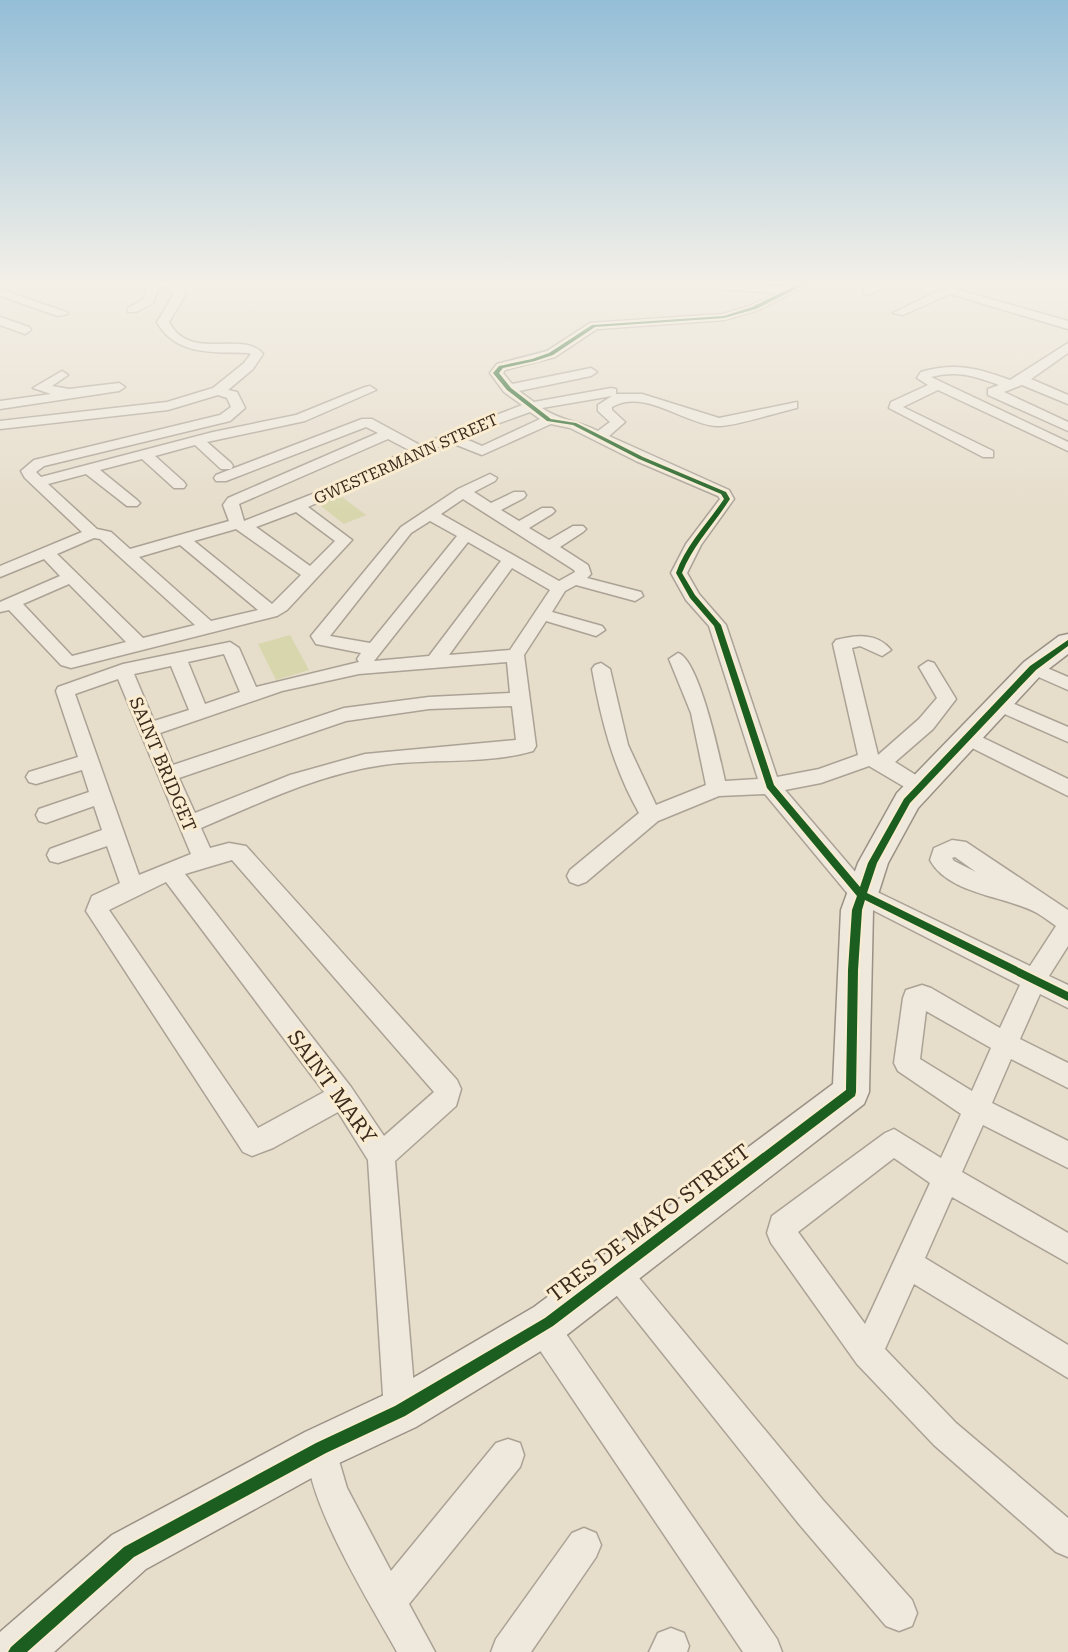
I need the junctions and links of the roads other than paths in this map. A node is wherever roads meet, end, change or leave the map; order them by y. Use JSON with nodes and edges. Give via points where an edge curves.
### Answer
{"nodes":[{"id":1,"x":254,"y":359,"type":"edge"},
{"id":2,"x":534,"y":359,"type":"edge"},
{"id":3,"x":1050,"y":359,"type":"edge"},
{"id":4,"x":591,"y":372,"type":"dead end"},
{"id":5,"x":62,"y":375,"type":"dead end"},
{"id":6,"x":1016,"y":382,"type":"junction"},
{"id":7,"x":937,"y":386,"type":"junction"},
{"id":8,"x":119,"y":387,"type":"dead end"},
{"id":9,"x":509,"y":389,"type":"junction"},
{"id":10,"x":370,"y":390,"type":"dead end"},
{"id":11,"x":218,"y":391,"type":"junction"},
{"id":12,"x":611,"y":392,"type":"dead end"},
{"id":13,"x":69,"y":393,"type":"junction"},
{"id":14,"x":1068,"y":400,"type":"edge"},
{"id":15,"x":0,"y":405,"type":"edge"},
{"id":16,"x":792,"y":405,"type":"dead end"},
{"id":17,"x":530,"y":407,"type":"junction"},
{"id":18,"x":549,"y":420,"type":"junction"},
{"id":19,"x":0,"y":425,"type":"edge"},
{"id":20,"x":1068,"y":427,"type":"edge"},
{"id":21,"x":390,"y":433,"type":"junction"},
{"id":22,"x":600,"y":436,"type":"junction"},
{"id":23,"x":449,"y":437,"type":"junction"},
{"id":24,"x":197,"y":440,"type":"junction"},
{"id":25,"x":1068,"y":447,"type":"edge"},
{"id":26,"x":419,"y":450,"type":"junction"},
{"id":27,"x":145,"y":454,"type":"junction"},
{"id":28,"x":988,"y":454,"type":"dead end"},
{"id":29,"x":89,"y":470,"type":"junction"},
{"id":30,"x":489,"y":478,"type":"dead end"},
{"id":31,"x":40,"y":482,"type":"junction"},
{"id":32,"x":179,"y":485,"type":"dead end"},
{"id":33,"x":463,"y":492,"type":"junction"},
{"id":34,"x":519,"y":495,"type":"dead end"},
{"id":35,"x":132,"y":503,"type":"dead end"},
{"id":36,"x":298,"y":506,"type":"junction"},
{"id":37,"x":490,"y":509,"type":"junction"},
{"id":38,"x":547,"y":511,"type":"dead end"},
{"id":39,"x":430,"y":514,"type":"junction"},
{"id":40,"x":240,"y":525,"type":"junction"},
{"id":41,"x":519,"y":527,"type":"junction"},
{"id":42,"x":578,"y":529,"type":"dead end"},
{"id":43,"x":92,"y":533,"type":"junction"},
{"id":44,"x":466,"y":535,"type":"junction"},
{"id":45,"x":182,"y":539,"type":"junction"},
{"id":46,"x":550,"y":546,"type":"junction"},
{"id":47,"x":47,"y":553,"type":"junction"},
{"id":48,"x":128,"y":555,"type":"junction"},
{"id":49,"x":509,"y":561,"type":"junction"},
{"id":50,"x":0,"y":572,"type":"edge"},
{"id":51,"x":310,"y":574,"type":"junction"},
{"id":52,"x":71,"y":577,"type":"junction"},
{"id":53,"x":567,"y":584,"type":"junction"},
{"id":54,"x":635,"y":596,"type":"dead end"},
{"id":55,"x":6,"y":605,"type":"edge"},
{"id":56,"x":271,"y":612,"type":"junction"},
{"id":57,"x":541,"y":614,"type":"junction"},
{"id":58,"x":206,"y":627,"type":"junction"},
{"id":59,"x":596,"y":630,"type":"dead end"},
{"id":60,"x":1068,"y":642,"type":"edge"},
{"id":61,"x":137,"y":643,"type":"junction"},
{"id":62,"x":372,"y":649,"type":"junction"},
{"id":63,"x":882,"y":650,"type":"dead end"},
{"id":64,"x":515,"y":655,"type":"junction"},
{"id":65,"x":177,"y":658,"type":"junction"},
{"id":66,"x":678,"y":659,"type":"dead end"},
{"id":67,"x":436,"y":660,"type":"junction"},
{"id":68,"x":928,"y":667,"type":"dead end"},
{"id":69,"x":359,"y":668,"type":"junction"},
{"id":70,"x":1032,"y":668,"type":"junction"},
{"id":71,"x":601,"y":669,"type":"dead end"},
{"id":72,"x":122,"y":670,"type":"junction"},
{"id":73,"x":1068,"y":684,"type":"edge"},
{"id":74,"x":251,"y":695,"type":"junction"},
{"id":75,"x":520,"y":699,"type":"junction"},
{"id":76,"x":998,"y":703,"type":"junction"},
{"id":77,"x":200,"y":714,"type":"junction"},
{"id":78,"x":149,"y":730,"type":"junction"},
{"id":79,"x":1068,"y":735,"type":"edge"},
{"id":80,"x":967,"y":737,"type":"junction"},
{"id":81,"x":87,"y":761,"type":"junction"},
{"id":82,"x":875,"y":761,"type":"junction"},
{"id":83,"x":168,"y":774,"type":"junction"},
{"id":84,"x":36,"y":777,"type":"dead end"},
{"id":85,"x":770,"y":786,"type":"junction"},
{"id":86,"x":920,"y":787,"type":"junction"},
{"id":87,"x":1068,"y":788,"type":"edge"},
{"id":88,"x":718,"y":789,"type":"junction"},
{"id":89,"x":100,"y":796,"type":"junction"},
{"id":90,"x":46,"y":815,"type":"dead end"},
{"id":91,"x":651,"y":815,"type":"junction"},
{"id":92,"x":188,"y":824,"type":"junction"},
{"id":93,"x":113,"y":835,"type":"junction"},
{"id":94,"x":58,"y":855,"type":"dead end"},
{"id":95,"x":204,"y":859,"type":"junction"},
{"id":96,"x":170,"y":871,"type":"junction"},
{"id":97,"x":578,"y":876,"type":"dead end"},
{"id":98,"x":132,"y":887,"type":"junction"},
{"id":99,"x":861,"y":894,"type":"junction"},
{"id":100,"x":1039,"y":904,"type":"dead end"},
{"id":101,"x":1068,"y":924,"type":"edge"},
{"id":102,"x":1034,"y":980,"type":"junction"},
{"id":103,"x":1068,"y":997,"type":"edge"},
{"id":104,"x":1006,"y":1044,"type":"junction"},
{"id":105,"x":1068,"y":1076,"type":"edge"},
{"id":106,"x":342,"y":1096,"type":"junction"},
{"id":107,"x":977,"y":1109,"type":"junction"},
{"id":108,"x":381,"y":1156,"type":"junction"},
{"id":109,"x":1068,"y":1156,"type":"edge"},
{"id":110,"x":946,"y":1178,"type":"junction"},
{"id":111,"x":1068,"y":1249,"type":"edge"},
{"id":112,"x":908,"y":1264,"type":"junction"},
{"id":113,"x":615,"y":1270,"type":"junction"},
{"id":114,"x":542,"y":1326,"type":"junction"},
{"id":115,"x":868,"y":1353,"type":"junction"},
{"id":116,"x":1068,"y":1363,"type":"edge"},
{"id":117,"x":398,"y":1396,"type":"junction"},
{"id":118,"x":321,"y":1448,"type":"junction"},
{"id":119,"x":508,"y":1455,"type":"dead end"},
{"id":120,"x":1068,"y":1540,"type":"edge"},
{"id":121,"x":584,"y":1545,"type":"dead end"},
{"id":122,"x":389,"y":1601,"type":"junction"},
{"id":123,"x":899,"y":1613,"type":"dead end"},
{"id":124,"x":16,"y":1652,"type":"edge"},
{"id":125,"x":417,"y":1652,"type":"edge"},
{"id":126,"x":509,"y":1652,"type":"edge"},
{"id":127,"x":764,"y":1652,"type":"edge"}],
"edges":[{"from":1,"to":11,"type":"street"},
{"from":2,"to":9,"type":"street","via":[[498,369]]},
{"from":3,"to":6,"type":"street"},
{"from":4,"to":9,"type":"street"},
{"from":5,"to":13,"type":"street","via":[[39,389]]},
{"from":6,"to":7,"type":"street","via":[[956,367],[925,375],[926,381]]},
{"from":6,"to":14,"type":"street"},
{"from":6,"to":20,"type":"street","via":[[993,392]]},
{"from":7,"to":25,"type":"street"},
{"from":7,"to":28,"type":"street","via":[[896,408]]},
{"from":8,"to":13,"type":"street"},
{"from":9,"to":17,"type":"street"},
{"from":10,"to":24,"type":"street","via":[[300,418]]},
{"from":11,"to":19,"type":"street","via":[[168,406]]},
{"from":11,"to":31,"type":"street","via":[[232,395],[239,405],[236,412],[39,463],[28,471]]},
{"from":12,"to":17,"type":"street","name":"GWESTERMANN STREET"},
{"from":13,"to":15,"type":"street"},
{"from":16,"to":22,"type":"street","via":[[718,422],[642,398],[619,397],[605,405],[605,411],[618,422]]},
{"from":17,"to":18,"type":"street"},
{"from":17,"to":23,"type":"street","name":"GWESTERMANN STREET"},
{"from":18,"to":22,"type":"street","via":[[574,424]]},
{"from":18,"to":23,"type":"street","via":[[482,451]]},
{"from":21,"to":24,"type":"street","via":[[365,422],[223,472]]},
{"from":21,"to":26,"type":"street"},
{"from":21,"to":40,"type":"street","via":[[233,500]]},
{"from":22,"to":85,"type":"street","via":[[724,493],[727,499],[714,522],[684,555],[679,573],[717,625]]},
{"from":23,"to":26,"type":"street","name":"GWESTERMANN STREET"},
{"from":24,"to":27,"type":"street"},
{"from":26,"to":36,"type":"street","name":"GWESTERMANN STREET"},
{"from":27,"to":29,"type":"street"},
{"from":27,"to":32,"type":"street"},
{"from":29,"to":31,"type":"street"},
{"from":29,"to":35,"type":"street"},
{"from":30,"to":33,"type":"street"},
{"from":31,"to":43,"type":"street"},
{"from":33,"to":37,"type":"street"},
{"from":33,"to":39,"type":"street"},
{"from":34,"to":37,"type":"street"},
{"from":36,"to":40,"type":"street","name":"GWESTERMANN STREET"},
{"from":36,"to":51,"type":"street","via":[[344,540]]},
{"from":37,"to":41,"type":"street"},
{"from":38,"to":41,"type":"street"},
{"from":39,"to":44,"type":"street"},
{"from":39,"to":62,"type":"street","via":[[406,530],[320,636],[321,640]]},
{"from":40,"to":45,"type":"street","name":"GWESTERMANN STREET"},
{"from":40,"to":51,"type":"street"},
{"from":41,"to":46,"type":"street"},
{"from":42,"to":46,"type":"street"},
{"from":43,"to":47,"type":"street"},
{"from":43,"to":48,"type":"street","via":[[105,535]]},
{"from":44,"to":49,"type":"street"},
{"from":44,"to":62,"type":"street"},
{"from":45,"to":48,"type":"street","name":"GWESTERMANN STREET"},
{"from":45,"to":56,"type":"street"},
{"from":46,"to":53,"type":"street","via":[[582,568],[583,574]]},
{"from":47,"to":50,"type":"street"},
{"from":47,"to":52,"type":"street"},
{"from":48,"to":58,"type":"street"},
{"from":49,"to":53,"type":"street"},
{"from":49,"to":67,"type":"street"},
{"from":51,"to":56,"type":"street"},
{"from":52,"to":55,"type":"street"},
{"from":52,"to":61,"type":"street"},
{"from":53,"to":54,"type":"street"},
{"from":53,"to":57,"type":"street"},
{"from":55,"to":61,"type":"street","via":[[69,662]]},
{"from":56,"to":58,"type":"street"},
{"from":57,"to":59,"type":"street"},
{"from":57,"to":64,"type":"street"},
{"from":58,"to":61,"type":"street"},
{"from":60,"to":70,"type":"street","name":"TRES DE MAYO STREET"},
{"from":62,"to":69,"type":"street"},
{"from":63,"to":82,"type":"street","via":[[862,640],[842,644]]},
{"from":64,"to":67,"type":"street"},
{"from":64,"to":75,"type":"street"},
{"from":65,"to":72,"type":"street"},
{"from":65,"to":74,"type":"street","via":[[229,648]]},
{"from":65,"to":77,"type":"street"},
{"from":66,"to":88,"type":"street","via":[[700,713]]},
{"from":67,"to":69,"type":"street"},
{"from":68,"to":82,"type":"street","via":[[947,699],[926,724]]},
{"from":69,"to":74,"type":"street"},
{"from":70,"to":73,"type":"street"},
{"from":70,"to":76,"type":"street","name":"TRES DE MAYO STREET"},
{"from":71,"to":91,"type":"street","via":[[614,738],[631,784]]},
{"from":72,"to":78,"type":"street","name":"SAINT BRIDGET"},
{"from":72,"to":81,"type":"street","via":[[65,691]]},
{"from":74,"to":77,"type":"street"},
{"from":75,"to":83,"type":"street","via":[[429,703],[344,715]]},
{"from":75,"to":92,"type":"street","via":[[524,747],[365,761],[302,779]]},
{"from":76,"to":79,"type":"street"},
{"from":76,"to":80,"type":"street","name":"TRES DE MAYO STREET"},
{"from":77,"to":78,"type":"street"},
{"from":78,"to":83,"type":"street","name":"SAINT BRIDGET"},
{"from":80,"to":86,"type":"street","name":"TRES DE MAYO STREET"},
{"from":80,"to":87,"type":"street"},
{"from":81,"to":84,"type":"street"},
{"from":81,"to":89,"type":"street"},
{"from":82,"to":85,"type":"street"},
{"from":82,"to":86,"type":"street"},
{"from":83,"to":92,"type":"street","name":"SAINT BRIDGET"},
{"from":85,"to":88,"type":"street"},
{"from":85,"to":99,"type":"street"},
{"from":86,"to":99,"type":"street","name":"TRES DE MAYO STREET","via":[[873,863]]},
{"from":88,"to":91,"type":"street"},
{"from":89,"to":90,"type":"street"},
{"from":89,"to":93,"type":"street"},
{"from":91,"to":97,"type":"street"},
{"from":92,"to":95,"type":"street","name":"SAINT BRIDGET"},
{"from":93,"to":94,"type":"street"},
{"from":93,"to":98,"type":"street"},
{"from":95,"to":96,"type":"street"},
{"from":95,"to":108,"type":"street","via":[[230,849],[238,852],[448,1088],[447,1097]]},
{"from":96,"to":98,"type":"street"},
{"from":96,"to":106,"type":"street","name":"SAINT MARY"},
{"from":98,"to":106,"type":"street","via":[[100,901],[97,911],[252,1143]]},
{"from":99,"to":102,"type":"street"},
{"from":99,"to":113,"type":"street","name":"TRES DE MAYO STREET","via":[[853,970],[851,1092]]},
{"from":100,"to":101,"type":"street"},
{"from":101,"to":102,"type":"street"},
{"from":102,"to":103,"type":"street"},
{"from":102,"to":104,"type":"street"},
{"from":104,"to":105,"type":"street"},
{"from":104,"to":107,"type":"street"},
{"from":104,"to":107,"type":"street","via":[[922,996],[915,998],[908,1065]]},
{"from":106,"to":108,"type":"street","name":"SAINT MARY"},
{"from":107,"to":109,"type":"street"},
{"from":107,"to":110,"type":"street"},
{"from":108,"to":117,"type":"street","name":"SAINT MARY"},
{"from":110,"to":111,"type":"street"},
{"from":110,"to":112,"type":"street"},
{"from":110,"to":115,"type":"street","via":[[892,1142],[782,1226],[782,1237]]},
{"from":112,"to":115,"type":"street"},
{"from":112,"to":116,"type":"street"},
{"from":113,"to":114,"type":"street","name":"TRES DE MAYO STREET"},
{"from":113,"to":123,"type":"street"},
{"from":114,"to":117,"type":"street","name":"TRES DE MAYO STREET"},
{"from":114,"to":127,"type":"street"},
{"from":115,"to":120,"type":"street","via":[[944,1434]]},
{"from":117,"to":118,"type":"street","name":"TRES DE MAYO STREET"},
{"from":118,"to":122,"type":"street","via":[[331,1491]]},
{"from":118,"to":124,"type":"street","name":"TRES DE MAYO STREET","via":[[129,1552]]},
{"from":119,"to":122,"type":"street"},
{"from":121,"to":126,"type":"street"},
{"from":122,"to":125,"type":"street"}]}
